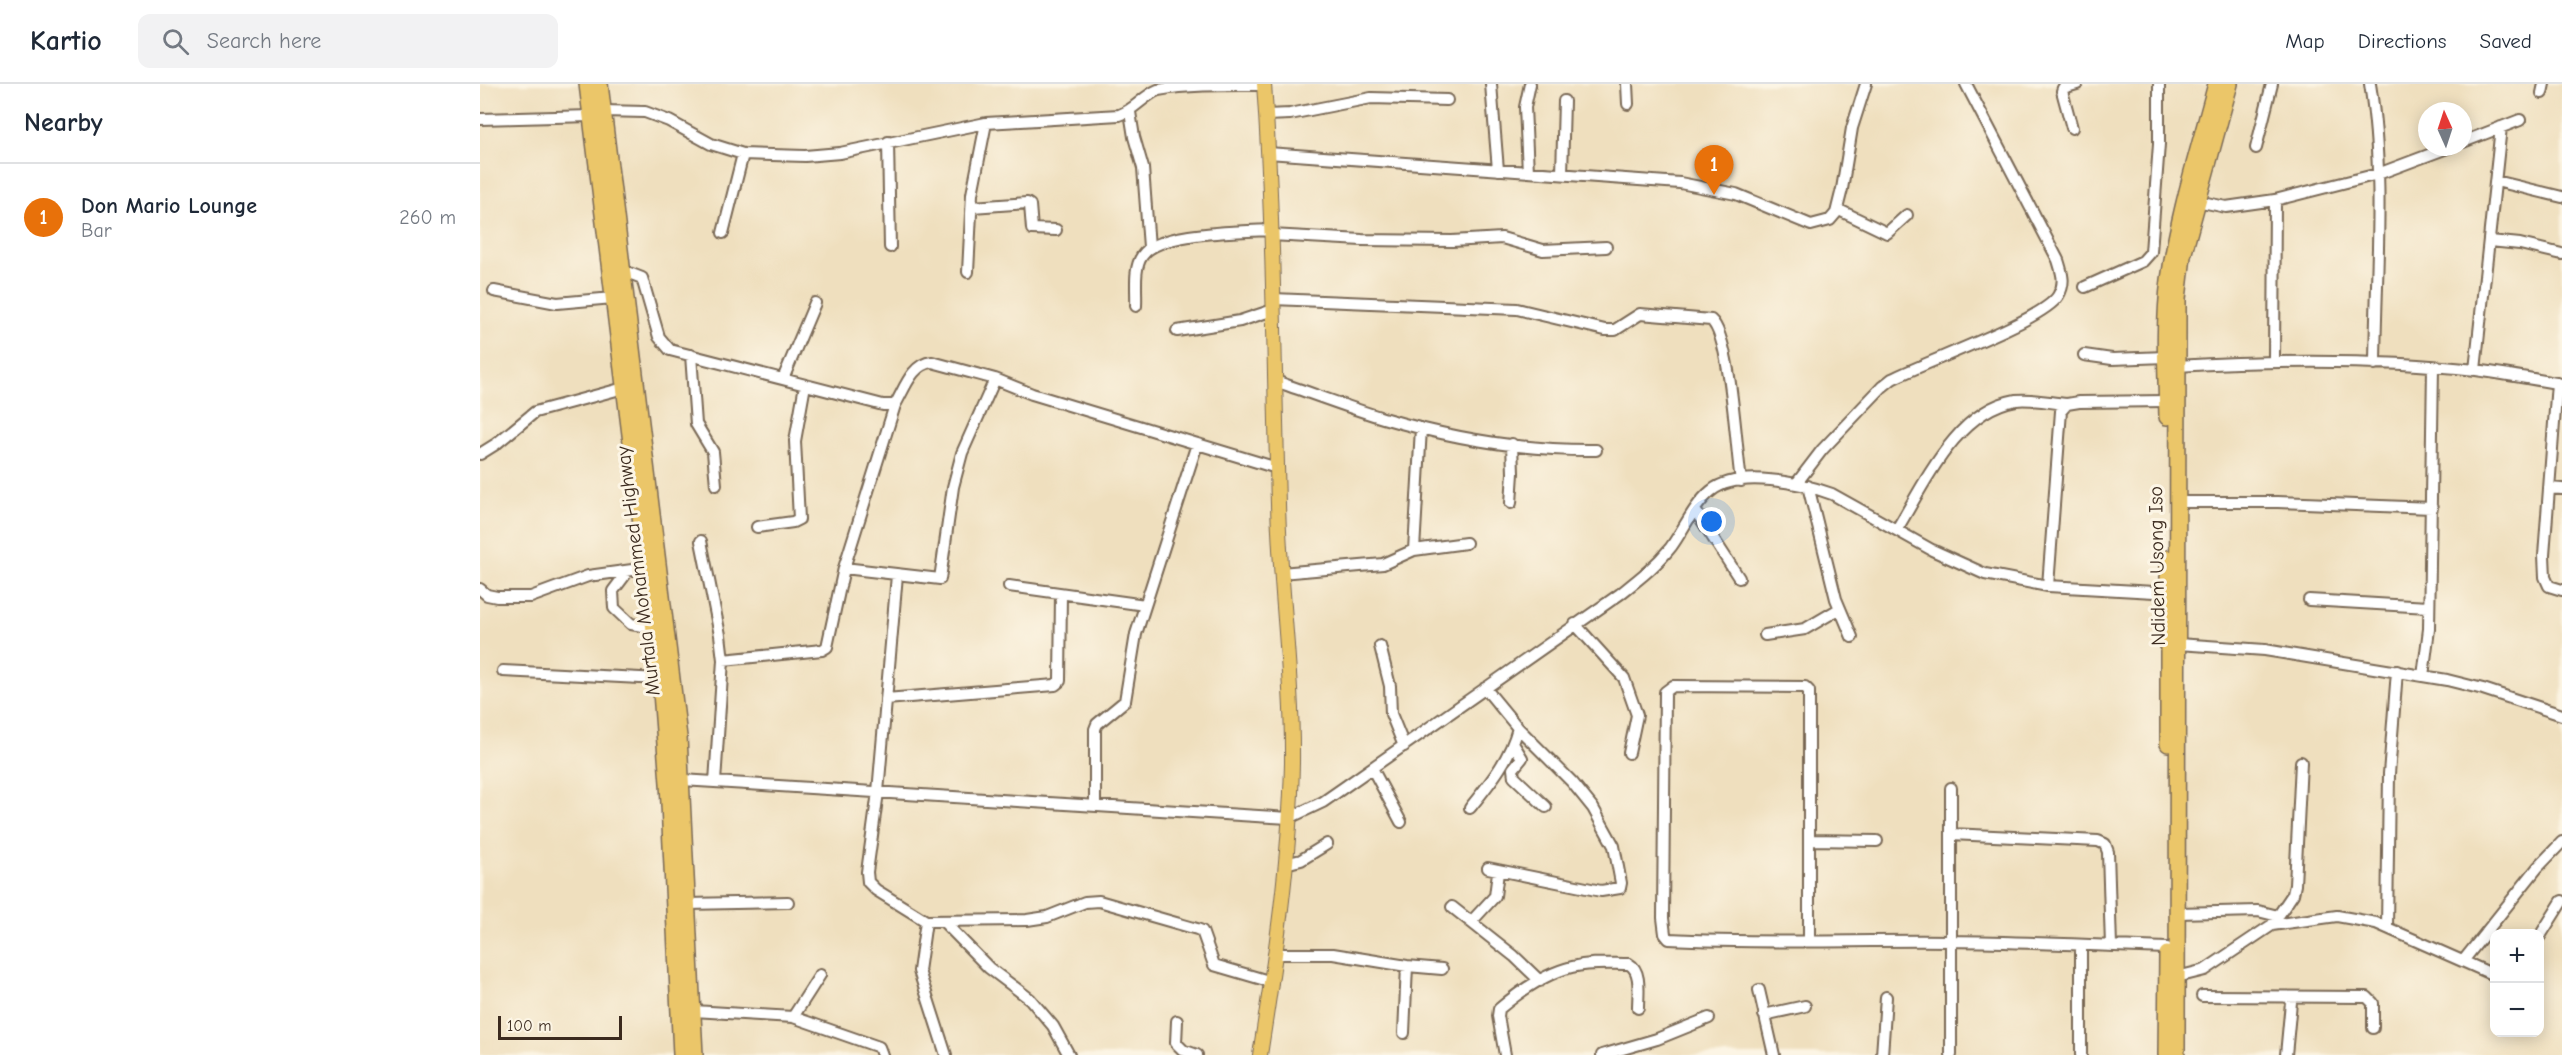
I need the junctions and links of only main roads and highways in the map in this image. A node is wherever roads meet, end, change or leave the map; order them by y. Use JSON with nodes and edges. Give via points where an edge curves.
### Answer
{"nodes":[{"id":1,"x":587,"y":84,"type":"edge"},
{"id":2,"x":600,"y":84,"type":"edge"},
{"id":3,"x":2216,"y":84,"type":"edge"},
{"id":4,"x":2230,"y":84,"type":"edge"},
{"id":5,"x":1264,"y":85,"type":"edge"},
{"id":6,"x":597,"y":113,"type":"junction"},
{"id":7,"x":2172,"y":362,"type":"junction"},
{"id":8,"x":2173,"y":593,"type":"junction"},
{"id":9,"x":681,"y":1055,"type":"edge"},
{"id":10,"x":695,"y":1055,"type":"edge"},
{"id":11,"x":1260,"y":1055,"type":"edge"},
{"id":12,"x":2166,"y":1055,"type":"edge"},
{"id":13,"x":2177,"y":1055,"type":"edge"}],
"edges":[{"from":1,"to":6,"type":"highway","name":"Murtala Mohammed Highway"},
{"from":2,"to":6,"type":"highway","name":"Murtala Mohammed Highway"},
{"from":3,"to":7,"type":"highway","name":"Ndidem Usong Iso","via":[[2173,257],[2167,304]]},
{"from":4,"to":7,"type":"highway","name":"Ndidem Usong Iso","via":[[2180,273]]},
{"from":5,"to":11,"type":"main road","via":[[1281,573],[1291,693],[1292,762],[1285,864]]},
{"from":6,"to":9,"type":"highway","name":"Murtala Mohammed Highway","via":[[613,298],[660,679]]},
{"from":6,"to":10,"type":"highway","name":"Murtala Mohammed Highway","via":[[624,271],[680,737]]},
{"from":7,"to":8,"type":"highway","name":"Ndidem Usong Iso","via":[[2177,502]]},
{"from":7,"to":8,"type":"highway","name":"Ndidem Usong Iso","via":[[2167,401]]},
{"from":8,"to":12,"type":"highway","name":"Ndidem Usong Iso"},
{"from":8,"to":13,"type":"highway","name":"Ndidem Usong Iso","via":[[2178,644]]}]}
